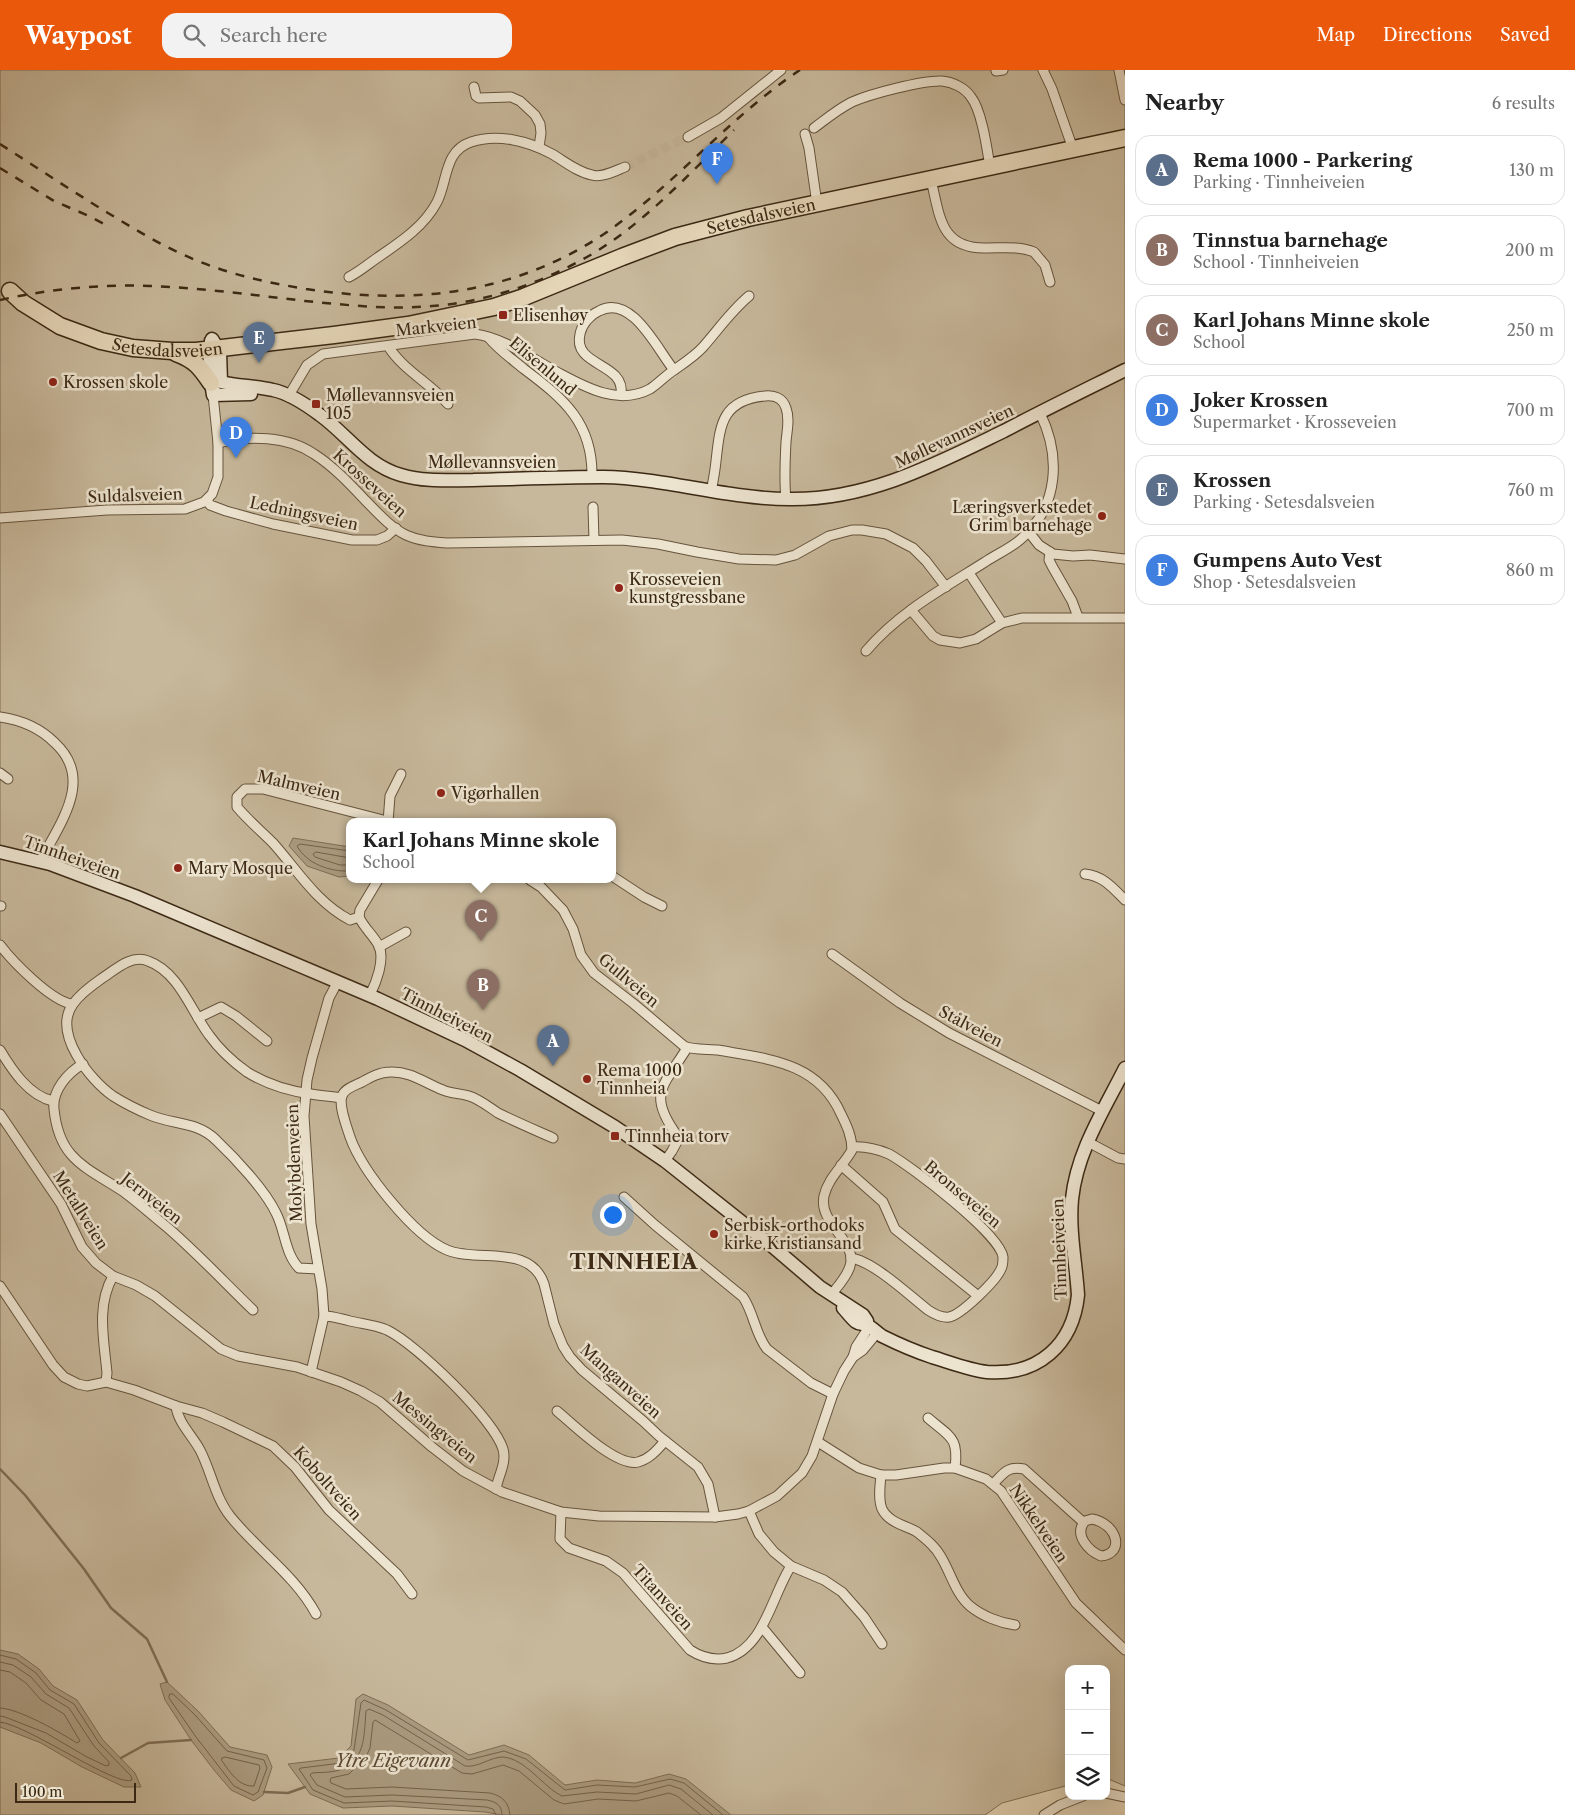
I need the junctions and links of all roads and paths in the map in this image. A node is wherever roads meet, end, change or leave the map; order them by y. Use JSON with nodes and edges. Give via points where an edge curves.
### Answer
{"nodes":[{"id":1,"x":781,"y":70,"type":"edge"},
{"id":2,"x":1043,"y":70,"type":"edge"},
{"id":3,"x":1119,"y":70,"type":"edge"},
{"id":4,"x":474,"y":87,"type":"dead end"},
{"id":5,"x":1125,"y":100,"type":"edge"},
{"id":6,"x":814,"y":128,"type":"dead end"},
{"id":7,"x":805,"y":134,"type":"dead end"},
{"id":8,"x":688,"y":137,"type":"tunnel mouth"},
{"id":9,"x":1125,"y":138,"type":"edge"},
{"id":10,"x":539,"y":147,"type":"junction"},
{"id":11,"x":1073,"y":149,"type":"junction"},
{"id":12,"x":624,"y":167,"type":"tunnel mouth"},
{"id":13,"x":990,"y":167,"type":"junction"},
{"id":14,"x":931,"y":180,"type":"junction"},
{"id":15,"x":817,"y":204,"type":"junction"},
{"id":16,"x":349,"y":277,"type":"dead end"},
{"id":17,"x":1050,"y":282,"type":"dead end"},
{"id":18,"x":5,"y":287,"type":"edge"},
{"id":19,"x":749,"y":296,"type":"dead end"},
{"id":20,"x":488,"y":336,"type":"junction"},
{"id":21,"x":213,"y":345,"type":"junction"},
{"id":22,"x":388,"y":346,"type":"junction"},
{"id":23,"x":172,"y":351,"type":"junction"},
{"id":24,"x":674,"y":370,"type":"junction"},
{"id":25,"x":1125,"y":370,"type":"edge"},
{"id":26,"x":215,"y":392,"type":"junction"},
{"id":27,"x":621,"y":395,"type":"junction"},
{"id":28,"x":288,"y":397,"type":"junction"},
{"id":29,"x":448,"y":404,"type":"dead end"},
{"id":30,"x":1042,"y":418,"type":"junction"},
{"id":31,"x":217,"y":440,"type":"junction"},
{"id":32,"x":592,"y":477,"type":"junction"},
{"id":33,"x":711,"y":492,"type":"junction"},
{"id":34,"x":207,"y":500,"type":"junction"},
{"id":35,"x":786,"y":500,"type":"junction"},
{"id":36,"x":593,"y":507,"type":"dead end"},
{"id":37,"x":0,"y":518,"type":"edge"},
{"id":38,"x":396,"y":528,"type":"junction"},
{"id":39,"x":1028,"y":531,"type":"junction"},
{"id":40,"x":594,"y":540,"type":"junction"},
{"id":41,"x":1050,"y":552,"type":"junction"},
{"id":42,"x":1125,"y":559,"type":"edge"},
{"id":43,"x":968,"y":572,"type":"junction"},
{"id":44,"x":946,"y":587,"type":"junction"},
{"id":45,"x":912,"y":610,"type":"junction"},
{"id":46,"x":1078,"y":617,"type":"junction"},
{"id":47,"x":1125,"y":618,"type":"edge"},
{"id":48,"x":1002,"y":623,"type":"junction"},
{"id":49,"x":866,"y":651,"type":"dead end"},
{"id":50,"x":0,"y":717,"type":"edge"},
{"id":51,"x":0,"y":773,"type":"edge"},
{"id":52,"x":401,"y":774,"type":"dead end"},
{"id":53,"x":8,"y":779,"type":"dead end"},
{"id":54,"x":375,"y":818,"type":"edge"},
{"id":55,"x":387,"y":818,"type":"edge"},
{"id":56,"x":0,"y":852,"type":"edge"},
{"id":57,"x":40,"y":862,"type":"junction"},
{"id":58,"x":1085,"y":874,"type":"dead end"},
{"id":59,"x":616,"y":879,"type":"edge"},
{"id":60,"x":376,"y":883,"type":"edge"},
{"id":61,"x":534,"y":883,"type":"edge"},
{"id":62,"x":1125,"y":900,"type":"edge"},
{"id":63,"x":662,"y":906,"type":"dead end"},
{"id":64,"x":358,"y":917,"type":"junction"},
{"id":65,"x":406,"y":932,"type":"dead end"},
{"id":66,"x":0,"y":945,"type":"edge"},
{"id":67,"x":379,"y":947,"type":"junction"},
{"id":68,"x":832,"y":954,"type":"dead end"},
{"id":69,"x":337,"y":983,"type":"junction"},
{"id":70,"x":370,"y":995,"type":"junction"},
{"id":71,"x":72,"y":1004,"type":"junction"},
{"id":72,"x":198,"y":1018,"type":"junction"},
{"id":73,"x":266,"y":1041,"type":"dead end"},
{"id":74,"x":687,"y":1048,"type":"junction"},
{"id":75,"x":0,"y":1050,"type":"edge"},
{"id":76,"x":83,"y":1064,"type":"junction"},
{"id":77,"x":1125,"y":1068,"type":"edge"},
{"id":78,"x":306,"y":1094,"type":"junction"},
{"id":79,"x":341,"y":1098,"type":"junction"},
{"id":80,"x":53,"y":1101,"type":"junction"},
{"id":81,"x":1102,"y":1111,"type":"junction"},
{"id":82,"x":0,"y":1114,"type":"edge"},
{"id":83,"x":553,"y":1138,"type":"dead end"},
{"id":84,"x":1088,"y":1142,"type":"junction"},
{"id":85,"x":852,"y":1146,"type":"junction"},
{"id":86,"x":1125,"y":1159,"type":"edge"},
{"id":87,"x":665,"y":1161,"type":"junction"},
{"id":88,"x":841,"y":1165,"type":"junction"},
{"id":89,"x":624,"y":1197,"type":"dead end"},
{"id":90,"x":851,"y":1258,"type":"junction"},
{"id":91,"x":318,"y":1269,"type":"junction"},
{"id":92,"x":113,"y":1276,"type":"junction"},
{"id":93,"x":0,"y":1286,"type":"edge"},
{"id":94,"x":831,"y":1295,"type":"junction"},
{"id":95,"x":978,"y":1295,"type":"junction"},
{"id":96,"x":253,"y":1310,"type":"dead end"},
{"id":97,"x":324,"y":1316,"type":"junction"},
{"id":98,"x":871,"y":1328,"type":"junction"},
{"id":99,"x":311,"y":1372,"type":"junction"},
{"id":100,"x":106,"y":1382,"type":"junction"},
{"id":101,"x":834,"y":1394,"type":"junction"},
{"id":102,"x":176,"y":1406,"type":"junction"},
{"id":103,"x":557,"y":1411,"type":"dead end"},
{"id":104,"x":928,"y":1418,"type":"dead end"},
{"id":105,"x":666,"y":1441,"type":"junction"},
{"id":106,"x":818,"y":1442,"type":"junction"},
{"id":107,"x":955,"y":1468,"type":"junction"},
{"id":108,"x":881,"y":1475,"type":"junction"},
{"id":109,"x":993,"y":1484,"type":"junction"},
{"id":110,"x":496,"y":1489,"type":"junction"},
{"id":111,"x":749,"y":1511,"type":"junction"},
{"id":112,"x":561,"y":1512,"type":"junction"},
{"id":113,"x":715,"y":1516,"type":"junction"},
{"id":114,"x":1083,"y":1522,"type":"junction"},
{"id":115,"x":791,"y":1566,"type":"junction"},
{"id":116,"x":412,"y":1594,"type":"dead end"},
{"id":117,"x":316,"y":1614,"type":"dead end"},
{"id":118,"x":1015,"y":1625,"type":"dead end"},
{"id":119,"x":762,"y":1627,"type":"junction"},
{"id":120,"x":882,"y":1644,"type":"dead end"},
{"id":121,"x":1125,"y":1650,"type":"edge"},
{"id":122,"x":800,"y":1672,"type":"dead end"},
{"id":123,"x":1110,"y":1794,"type":"edge"},
{"id":124,"x":1125,"y":1797,"type":"edge"},
{"id":125,"x":1072,"y":1800,"type":"edge"},
{"id":126,"x":1044,"y":1815,"type":"edge"}],
"edges":[{"from":1,"to":8,"type":"street","via":[[720,118]]},
{"from":2,"to":11,"type":"street"},
{"from":3,"to":5,"type":"street"},
{"from":4,"to":10,"type":"street","via":[[479,98],[516,98],[535,115],[540,124]]},
{"from":6,"to":13,"type":"street","via":[[843,107],[866,97],[935,81],[951,83],[973,98]]},
{"from":7,"to":15,"type":"street"},
{"from":9,"to":11,"type":"highway","name":"Setesdalsveien"},
{"from":10,"to":12,"type":"street","via":[[592,175]]},
{"from":10,"to":16,"type":"street","via":[[500,138],[464,144],[452,156],[438,200],[426,218],[401,242]]},
{"from":11,"to":13,"type":"highway","name":"Setesdalsveien"},
{"from":13,"to":14,"type":"highway","name":"Setesdalsveien"},
{"from":14,"to":15,"type":"highway","name":"Setesdalsveien"},
{"from":14,"to":17,"type":"street","via":[[939,217],[951,238],[969,247],[1034,252],[1045,265]]},
{"from":15,"to":21,"type":"highway","name":"Setesdalsveien","via":[[675,237],[494,307],[458,314],[328,325]]},
{"from":18,"to":21,"type":"highway","name":"Setesdalsveien","via":[[55,318],[94,333],[146,342]]},
{"from":18,"to":23,"type":"highway","name":"Setesdalsveien","via":[[41,315],[73,332],[133,348]]},
{"from":19,"to":24,"type":"street","via":[[703,347]]},
{"from":20,"to":22,"type":"street","name":"Markveien","via":[[469,334]]},
{"from":20,"to":27,"type":"street","via":[[590,389]]},
{"from":20,"to":32,"type":"street","name":"Elisenlund","via":[[571,408],[589,446]]},
{"from":21,"to":23,"type":"highway","name":"Setesdalsveien"},
{"from":21,"to":26,"type":"street"},
{"from":22,"to":28,"type":"street","name":"Markveien","via":[[318,356],[307,365]]},
{"from":22,"to":29,"type":"street","name":"Markveien","via":[[404,365]]},
{"from":23,"to":26,"type":"highway","via":[[194,361]]},
{"from":24,"to":27,"type":"street","via":[[651,388]]},
{"from":24,"to":27,"type":"street","via":[[633,316],[615,308],[601,310],[583,327],[580,346],[594,362],[616,374],[621,383]]},
{"from":25,"to":30,"type":"street","name":"Møllevannsveien"},
{"from":26,"to":28,"type":"street","name":"Møllevannsveien","via":[[275,390]]},
{"from":26,"to":31,"type":"street"},
{"from":28,"to":32,"type":"street","name":"Møllevannsveien","via":[[322,416],[370,460],[402,475],[446,481]]},
{"from":30,"to":35,"type":"street","name":"Møllevannsveien","via":[[892,482],[841,494]]},
{"from":30,"to":39,"type":"street","via":[[1054,460],[1052,485],[1045,508]]},
{"from":31,"to":34,"type":"street","via":[[218,477]]},
{"from":31,"to":38,"type":"street","name":"Krosseveien","via":[[273,440],[306,449],[334,470]]},
{"from":32,"to":33,"type":"street","name":"Møllevannsveien","via":[[631,479]]},
{"from":33,"to":35,"type":"street","name":"Møllevannsveien"},
{"from":33,"to":35,"type":"street","via":[[720,430],[726,416],[745,401],[773,395],[780,398],[787,409]]},
{"from":34,"to":37,"type":"street","name":"Suldalsveien","via":[[184,509]]},
{"from":34,"to":38,"type":"street","name":"Ledningsveien","via":[[214,507],[273,524],[352,540],[377,540]]},
{"from":36,"to":40,"type":"street"},
{"from":38,"to":40,"type":"street","name":"Krosseveien","via":[[426,541]]},
{"from":39,"to":41,"type":"street","via":[[1039,545]]},
{"from":39,"to":43,"type":"street","via":[[1021,539]]},
{"from":40,"to":44,"type":"street","name":"Krosseveien","via":[[639,541],[740,558],[776,560],[795,555],[829,536],[862,530],[886,534],[913,548]]},
{"from":41,"to":42,"type":"street","via":[[1063,556]]},
{"from":41,"to":46,"type":"street","via":[[1049,560]]},
{"from":43,"to":44,"type":"street"},
{"from":43,"to":48,"type":"street"},
{"from":44,"to":45,"type":"street"},
{"from":45,"to":48,"type":"street","via":[[933,636],[949,642],[976,639]]},
{"from":45,"to":49,"type":"street","via":[[885,630]]},
{"from":46,"to":47,"type":"street"},
{"from":46,"to":48,"type":"street","via":[[1033,617]]},
{"from":50,"to":57,"type":"street","via":[[26,724],[49,737],[67,755],[74,774],[68,805]]},
{"from":51,"to":53,"type":"street"},
{"from":52,"to":55,"type":"street","name":"Malmveien","via":[[390,796]]},
{"from":54,"to":64,"type":"street","name":"Malmveien","via":[[263,789],[245,789],[237,797],[237,807],[312,891],[350,920]]},
{"from":56,"to":57,"type":"street","name":"Tinnheiveien"},
{"from":57,"to":69,"type":"street","name":"Tinnheiveien","via":[[121,891]]},
{"from":58,"to":62,"type":"street","via":[[1106,881]]},
{"from":59,"to":63,"type":"street"},
{"from":60,"to":64,"type":"street"},
{"from":61,"to":74,"type":"street","name":"Gullveien","via":[[563,910],[581,955],[594,973]]},
{"from":64,"to":67,"type":"street"},
{"from":65,"to":67,"type":"street"},
{"from":66,"to":71,"type":"street","via":[[32,978],[60,1000]]},
{"from":67,"to":70,"type":"street","via":[[380,965]]},
{"from":68,"to":81,"type":"street","name":"Stålveien","via":[[900,1003],[949,1033]]},
{"from":69,"to":70,"type":"street","name":"Tinnheiveien"},
{"from":69,"to":78,"type":"street","name":"Molybdenveien","via":[[322,1019]]},
{"from":70,"to":87,"type":"street","name":"Tinnheiveien","via":[[520,1070]]},
{"from":71,"to":72,"type":"street","via":[[120,966],[129,961],[146,960],[169,974]]},
{"from":71,"to":76,"type":"street","via":[[68,1034]]},
{"from":72,"to":73,"type":"street","via":[[221,1007]]},
{"from":72,"to":78,"type":"street","via":[[216,1044],[249,1072]]},
{"from":74,"to":85,"type":"street","via":[[704,1048],[781,1062],[805,1072],[833,1099]]},
{"from":74,"to":87,"type":"street","via":[[661,1090],[662,1109],[679,1138]]},
{"from":75,"to":80,"type":"street","via":[[27,1086],[42,1098]]},
{"from":76,"to":80,"type":"street","via":[[67,1076]]},
{"from":76,"to":91,"type":"street","via":[[114,1096],[152,1116],[200,1127],[216,1139],[270,1202],[282,1226],[293,1262],[298,1268]]},
{"from":77,"to":81,"type":"street","name":"Tinnheiveien"},
{"from":78,"to":79,"type":"street"},
{"from":78,"to":91,"type":"street","name":"Molybdenveien","via":[[304,1132]]},
{"from":79,"to":83,"type":"street","via":[[346,1090],[373,1076],[390,1072],[406,1074],[451,1094],[470,1096]]},
{"from":79,"to":105,"type":"street","name":"Manganveien","via":[[356,1152],[413,1226],[438,1245],[456,1253],[506,1256],[523,1261],[536,1270],[541,1276],[558,1335],[575,1363]]},
{"from":80,"to":96,"type":"street","name":"Jernveien","via":[[58,1132],[73,1156],[89,1172],[130,1196],[173,1232]]},
{"from":81,"to":84,"type":"street","name":"Tinnheiveien"},
{"from":82,"to":92,"type":"street","name":"Metallveien","via":[[61,1204],[82,1247]]},
{"from":84,"to":86,"type":"street"},
{"from":84,"to":98,"type":"street","name":"Tinnheiveien","via":[[1076,1176],[1072,1200],[1077,1306],[1067,1334],[1052,1352],[1026,1368],[985,1371],[917,1353]]},
{"from":85,"to":88,"type":"street","via":[[848,1158]]},
{"from":85,"to":95,"type":"street","name":"Bronseveien","via":[[890,1155],[976,1221],[994,1240],[1003,1258],[1002,1268]]},
{"from":87,"to":94,"type":"street","name":"Tinnheiveien"},
{"from":88,"to":90,"type":"street","via":[[826,1188],[824,1208]]},
{"from":88,"to":95,"type":"street","via":[[883,1202],[895,1229]]},
{"from":89,"to":101,"type":"street","via":[[743,1297],[768,1349],[811,1383]]},
{"from":90,"to":94,"type":"street","via":[[848,1272]]},
{"from":90,"to":95,"type":"street","name":"Bronseveien","via":[[874,1269],[936,1315],[952,1316]]},
{"from":91,"to":97,"type":"street","name":"Molybdenveien"},
{"from":92,"to":99,"type":"street","name":"Messingveien","via":[[155,1296],[226,1351]]},
{"from":92,"to":100,"type":"street","via":[[105,1292],[102,1309]]},
{"from":93,"to":100,"type":"street","via":[[58,1371],[78,1384],[87,1386]]},
{"from":94,"to":98,"type":"street","name":"Tinnheiveien","via":[[863,1315]]},
{"from":97,"to":99,"type":"street","name":"Molybdenveien"},
{"from":97,"to":110,"type":"street","via":[[386,1330],[404,1341],[444,1376],[477,1410],[499,1441],[504,1464]]},
{"from":98,"to":101,"type":"street","name":"Messingveien","via":[[863,1350],[853,1357]]},
{"from":99,"to":110,"type":"street","name":"Messingveien","via":[[341,1382],[380,1402],[463,1471]]},
{"from":100,"to":102,"type":"street","name":"Koboltveien"},
{"from":101,"to":106,"type":"street","name":"Messingveien"},
{"from":102,"to":116,"type":"street","name":"Koboltveien","via":[[223,1422],[263,1441],[285,1456],[329,1510],[398,1574]]},
{"from":102,"to":117,"type":"street","via":[[180,1420],[200,1450],[229,1514],[301,1589]]},
{"from":103,"to":105,"type":"street","name":"Manganveien","via":[[622,1461],[644,1460]]},
{"from":104,"to":107,"type":"street","via":[[955,1443]]},
{"from":105,"to":113,"type":"street","name":"Manganveien","via":[[704,1475]]},
{"from":106,"to":108,"type":"street","name":"Nikkelveien","via":[[859,1468]]},
{"from":106,"to":111,"type":"street","name":"Messingveien","via":[[802,1474],[777,1496]]},
{"from":107,"to":108,"type":"street","name":"Nikkelveien"},
{"from":107,"to":109,"type":"street","name":"Nikkelveien"},
{"from":108,"to":118,"type":"street","via":[[880,1502],[889,1518],[917,1532],[933,1546],[969,1605],[988,1617]]},
{"from":109,"to":114,"type":"street","via":[[1007,1470],[1024,1469]]},
{"from":109,"to":121,"type":"street","name":"Nikkelveien","via":[[1076,1603]]},
{"from":110,"to":112,"type":"street","name":"Messingveien"},
{"from":111,"to":113,"type":"street","name":"Messingveien"},
{"from":111,"to":115,"type":"street","via":[[765,1542]]},
{"from":112,"to":113,"type":"street","name":"Messingveien","via":[[599,1516]]},
{"from":112,"to":119,"type":"street","name":"Titanveien","via":[[560,1539],[564,1544],[606,1561],[623,1573],[683,1642],[698,1654],[714,1659],[733,1656],[754,1640]]},
{"from":114,"to":114,"type":"street","via":[[1081,1536],[1089,1549],[1101,1556],[1108,1556],[1118,1549],[1120,1537],[1108,1525],[1102,1521]]},
{"from":115,"to":119,"type":"street","name":"Titanveien"},
{"from":115,"to":120,"type":"street","via":[[824,1580],[842,1592]]},
{"from":119,"to":122,"type":"street"},
{"from":123,"to":124,"type":"street"},
{"from":125,"to":126,"type":"street"}]}
